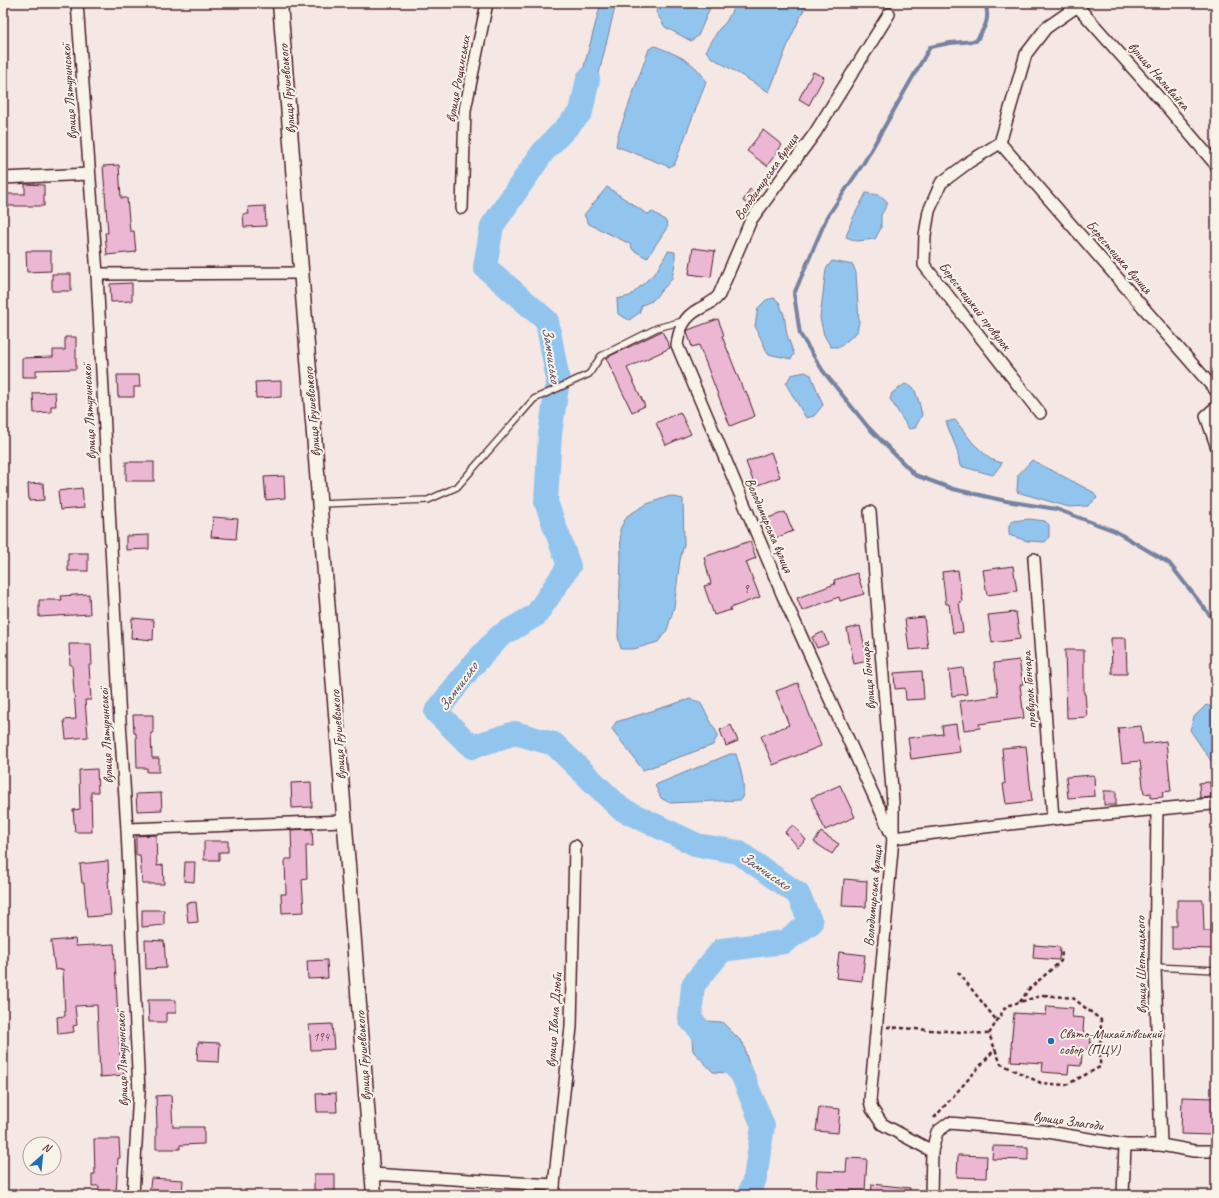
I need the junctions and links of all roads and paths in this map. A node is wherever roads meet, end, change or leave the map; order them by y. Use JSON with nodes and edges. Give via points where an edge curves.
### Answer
{"nodes":[{"id":1,"x":77,"y":3,"type":"edge"},
{"id":2,"x":280,"y":3,"type":"edge"},
{"id":3,"x":488,"y":3,"type":"edge"},
{"id":4,"x":1080,"y":5,"type":"edge"},
{"id":5,"x":889,"y":14,"type":"dead end"},
{"id":6,"x":1000,"y":143,"type":"junction"},
{"id":7,"x":1216,"y":165,"type":"edge"},
{"id":8,"x":89,"y":174,"type":"junction"},
{"id":9,"x":3,"y":178,"type":"edge"},
{"id":10,"x":462,"y":208,"type":"dead end"},
{"id":11,"x":301,"y":273,"type":"junction"},
{"id":12,"x":97,"y":274,"type":"junction"},
{"id":13,"x":684,"y":322,"type":"junction"},
{"id":14,"x":1216,"y":391,"type":"edge"},
{"id":15,"x":1216,"y":407,"type":"edge"},
{"id":16,"x":1040,"y":413,"type":"dead end"},
{"id":17,"x":1216,"y":445,"type":"edge"},
{"id":18,"x":320,"y":504,"type":"junction"},
{"id":19,"x":870,"y":512,"type":"dead end"},
{"id":20,"x":1034,"y":559,"type":"dead end"},
{"id":21,"x":1212,"y":804,"type":"dead end"},
{"id":22,"x":1157,"y":809,"type":"junction"},
{"id":23,"x":1053,"y":819,"type":"junction"},
{"id":24,"x":344,"y":821,"type":"junction"},
{"id":25,"x":127,"y":829,"type":"junction"},
{"id":26,"x":893,"y":838,"type":"junction"},
{"id":27,"x":575,"y":846,"type":"dead end"},
{"id":28,"x":1062,"y":951,"type":"dead end"},
{"id":29,"x":1155,"y":967,"type":"junction"},
{"id":30,"x":1216,"y":970,"type":"edge"},
{"id":31,"x":958,"y":972,"type":"dead end"},
{"id":32,"x":1020,"y":1002,"type":"junction"},
{"id":33,"x":997,"y":1021,"type":"junction"},
{"id":34,"x":877,"y":1026,"type":"junction"},
{"id":35,"x":989,"y":1034,"type":"junction"},
{"id":36,"x":995,"y":1049,"type":"junction"},
{"id":37,"x":932,"y":1121,"type":"dead end"},
{"id":38,"x":1125,"y":1145,"type":"junction"},
{"id":39,"x":1161,"y":1145,"type":"junction"},
{"id":40,"x":932,"y":1151,"type":"junction"},
{"id":41,"x":1216,"y":1151,"type":"edge"},
{"id":42,"x":372,"y":1174,"type":"junction"},
{"id":43,"x":553,"y":1190,"type":"edge"},
{"id":44,"x":133,"y":1195,"type":"edge"},
{"id":45,"x":374,"y":1195,"type":"edge"},
{"id":46,"x":932,"y":1195,"type":"edge"},
{"id":47,"x":1123,"y":1195,"type":"edge"}],
"edges":[{"from":1,"to":8,"type":"street","name":"вулиця Лятуринської"},
{"from":2,"to":11,"type":"street","name":"вулиця Грушевського"},
{"from":3,"to":10,"type":"street","name":"вулиця Рощинських","via":[[465,110]]},
{"from":4,"to":6,"type":"street","via":[[1046,28],[1026,54]]},
{"from":4,"to":7,"type":"street","name":"вулиця Наливайка"},
{"from":5,"to":13,"type":"street","name":"Володимирська вулиця","via":[[815,133],[751,220],[719,295]]},
{"from":6,"to":14,"type":"street","name":"Берестецька вулиця"},
{"from":6,"to":16,"type":"street","name":"Берестецький провулок","via":[[942,183],[929,211],[924,265]]},
{"from":8,"to":9,"type":"street"},
{"from":8,"to":12,"type":"street","name":"вулиця Лятуринської"},
{"from":11,"to":12,"type":"street"},
{"from":11,"to":18,"type":"street","name":"вулиця Грушевського"},
{"from":12,"to":25,"type":"street","name":"вулиця Лятуринської"},
{"from":13,"to":18,"type":"lane","via":[[657,328],[601,356],[589,374],[534,398],[457,487],[428,500]]},
{"from":13,"to":26,"type":"street","name":"Володимирська вулиця","via":[[677,345],[783,596]]},
{"from":15,"to":17,"type":"street","via":[[1206,416]]},
{"from":18,"to":24,"type":"street","name":"вулиця Грушевського"},
{"from":19,"to":26,"type":"street","name":"вулиця Гончара","via":[[893,802]]},
{"from":20,"to":23,"type":"street","name":"провулок Гончара"},
{"from":21,"to":22,"type":"street"},
{"from":22,"to":23,"type":"street"},
{"from":22,"to":29,"type":"street","name":"вулиця Шептицького"},
{"from":23,"to":26,"type":"street"},
{"from":24,"to":25,"type":"street"},
{"from":24,"to":42,"type":"street","name":"вулиця Грушевського"},
{"from":25,"to":44,"type":"street","name":"вулиця Лятуринської","via":[[140,1092]]},
{"from":26,"to":34,"type":"street","name":"Володимирська вулиця"},
{"from":27,"to":43,"type":"street","name":"вулиця Івана Дзюби","via":[[571,1027]]},
{"from":28,"to":32,"type":"path","via":[[1061,961],[1029,989]]},
{"from":29,"to":30,"type":"lane"},
{"from":29,"to":39,"type":"street","name":"вулиця Шептицького"},
{"from":31,"to":33,"type":"path"},
{"from":32,"to":33,"type":"path","via":[[1006,1006]]},
{"from":32,"to":36,"type":"path","via":[[1044,995],[1073,998],[1102,1020],[1100,1067],[1066,1085],[1041,1083],[1001,1064]]},
{"from":33,"to":35,"type":"path"},
{"from":34,"to":35,"type":"path"},
{"from":34,"to":40,"type":"street","name":"Володимирська вулиця","via":[[870,1102],[872,1109],[882,1124]]},
{"from":35,"to":36,"type":"path"},
{"from":36,"to":37,"type":"path"},
{"from":38,"to":39,"type":"street","name":"вулиця Злагоди"},
{"from":38,"to":40,"type":"street","name":"вулиця Злагоди","via":[[1042,1131],[949,1123],[937,1132]]},
{"from":38,"to":47,"type":"street"},
{"from":39,"to":41,"type":"street","name":"вулиця Злагоди"},
{"from":40,"to":46,"type":"street","name":"вулиця Злагоди"},
{"from":42,"to":43,"type":"street"},
{"from":42,"to":45,"type":"street","name":"вулиця Грушевського"}]}
